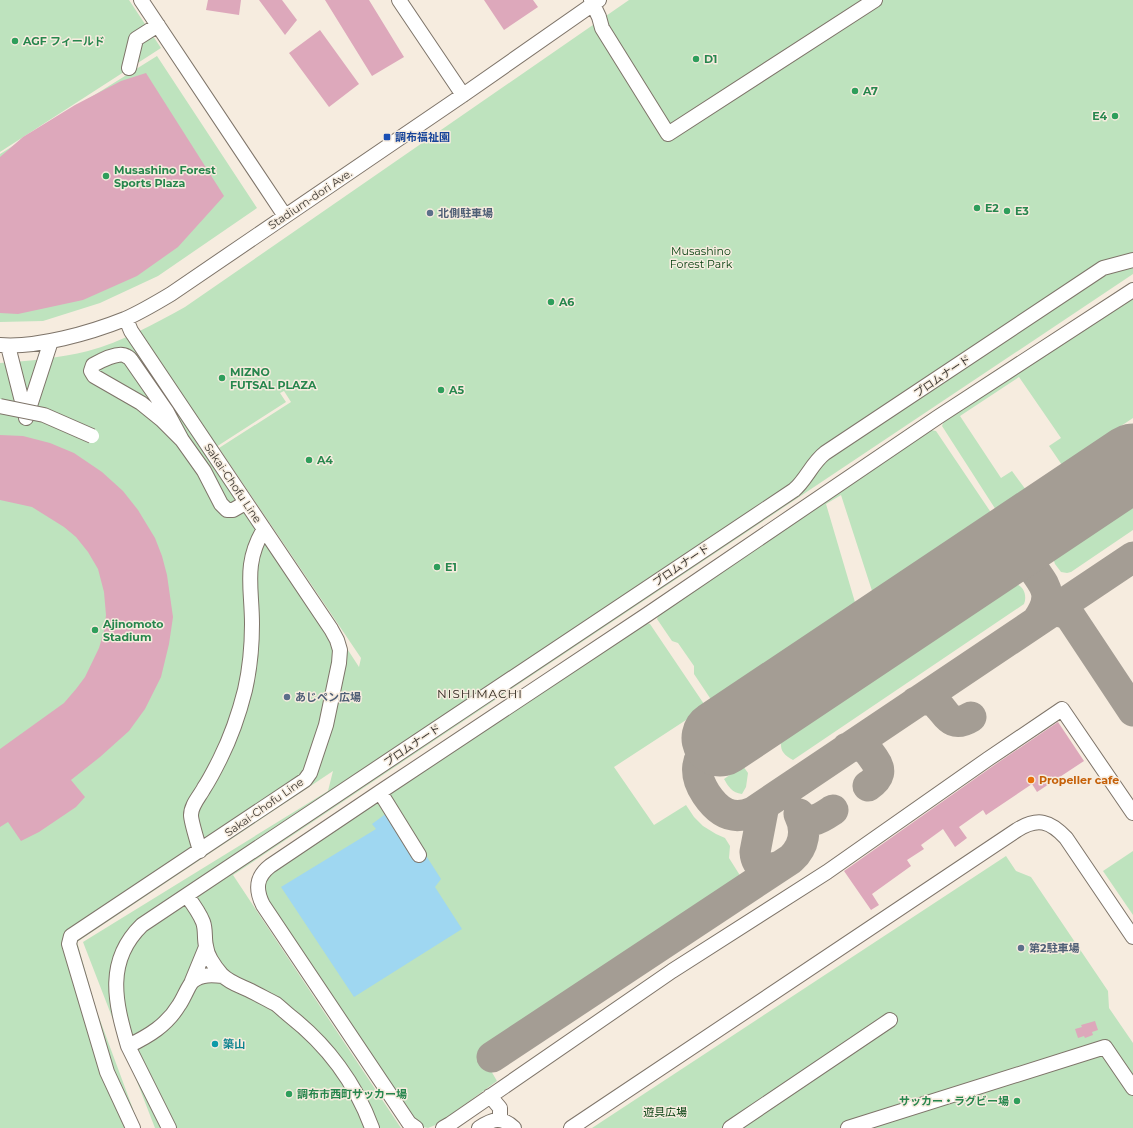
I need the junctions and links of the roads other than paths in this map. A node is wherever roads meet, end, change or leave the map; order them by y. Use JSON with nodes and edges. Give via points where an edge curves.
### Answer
{"nodes":[{"id":1,"x":141,"y":0,"type":"edge"},
{"id":2,"x":399,"y":0,"type":"edge"},
{"id":3,"x":875,"y":0,"type":"edge"},
{"id":4,"x":594,"y":1,"type":"edge"},
{"id":5,"x":158,"y":25,"type":"junction"},
{"id":6,"x":129,"y":68,"type":"dead end"},
{"id":7,"x":463,"y":95,"type":"junction"},
{"id":8,"x":285,"y":216,"type":"junction"},
{"id":9,"x":1133,"y":260,"type":"edge"},
{"id":10,"x":1133,"y":290,"type":"edge"},
{"id":11,"x":126,"y":319,"type":"junction"},
{"id":12,"x":51,"y":341,"type":"junction"},
{"id":13,"x":4,"y":346,"type":"edge"},
{"id":14,"x":0,"y":406,"type":"edge"},
{"id":15,"x":92,"y":436,"type":"dead end"},
{"id":16,"x":182,"y":440,"type":"junction"},
{"id":17,"x":245,"y":502,"type":"junction"},
{"id":18,"x":264,"y":529,"type":"junction"},
{"id":19,"x":380,"y":792,"type":"junction"},
{"id":20,"x":1133,"y":813,"type":"edge"},
{"id":21,"x":200,"y":850,"type":"junction"},
{"id":22,"x":419,"y":855,"type":"dead end"},
{"id":23,"x":187,"y":896,"type":"junction"},
{"id":24,"x":1133,"y":937,"type":"edge"},
{"id":25,"x":206,"y":947,"type":"junction"},
{"id":26,"x":223,"y":976,"type":"junction"},
{"id":27,"x":192,"y":981,"type":"junction"},
{"id":28,"x":890,"y":1020,"type":"dead end"},
{"id":29,"x":128,"y":1046,"type":"junction"},
{"id":30,"x":1133,"y":1088,"type":"edge"},
{"id":31,"x":490,"y":1096,"type":"junction"},
{"id":32,"x":500,"y":1120,"type":"junction"},
{"id":33,"x":133,"y":1128,"type":"edge"},
{"id":34,"x":169,"y":1128,"type":"edge"},
{"id":35,"x":372,"y":1128,"type":"edge"},
{"id":36,"x":416,"y":1128,"type":"edge"},
{"id":37,"x":443,"y":1128,"type":"edge"},
{"id":38,"x":479,"y":1128,"type":"edge"},
{"id":39,"x":514,"y":1128,"type":"edge"},
{"id":40,"x":571,"y":1128,"type":"edge"},
{"id":41,"x":730,"y":1128,"type":"edge"},
{"id":42,"x":848,"y":1128,"type":"edge"}],
"edges":[{"from":1,"to":5,"type":"street"},
{"from":2,"to":7,"type":"street"},
{"from":3,"to":4,"type":"street","via":[[668,134],[602,28]]},
{"from":4,"to":7,"type":"street","name":"Stadium-dori Ave."},
{"from":5,"to":6,"type":"street","via":[[136,39]]},
{"from":5,"to":8,"type":"street"},
{"from":7,"to":8,"type":"street","name":"Stadium-dori Ave."},
{"from":8,"to":11,"type":"street","name":"Stadium-dori Ave.","via":[[171,294]]},
{"from":9,"to":23,"type":"street","name":"プロムナード","via":[[1103,268],[825,453],[794,490]]},
{"from":10,"to":19,"type":"street","via":[[938,417]]},
{"from":11,"to":12,"type":"street","name":"Stadium-dori Ave."},
{"from":11,"to":17,"type":"street","name":"Sakai-Chofu Line","via":[[131,331]]},
{"from":12,"to":13,"type":"street","name":"Stadium-dori Ave."},
{"from":12,"to":13,"type":"street","via":[[26,418]]},
{"from":14,"to":15,"type":"street","bridge":true,"via":[[44,415]]},
{"from":16,"to":16,"type":"street","via":[[141,403],[94,376],[91,371],[93,365],[120,354],[126,355],[167,412]]},
{"from":16,"to":17,"type":"street","via":[[227,510],[233,510]]},
{"from":17,"to":18,"type":"street","name":"Sakai-Chofu Line"},
{"from":18,"to":21,"type":"street","via":[[257,540],[250,567],[252,641],[244,691],[226,745],[193,806],[191,816]]},
{"from":18,"to":21,"type":"street","name":"Sakai-Chofu Line","via":[[338,640],[339,663],[326,725],[310,773],[305,780]]},
{"from":19,"to":22,"type":"street"},
{"from":19,"to":36,"type":"street","via":[[266,870],[258,882],[258,891],[262,905],[409,1123]]},
{"from":20,"to":31,"type":"street","via":[[1062,709],[827,872],[672,972]]},
{"from":21,"to":33,"type":"street","name":"Sakai-Chofu Line","via":[[71,936],[69,944],[107,1072]]},
{"from":23,"to":25,"type":"street","via":[[203,922]]},
{"from":23,"to":29,"type":"street","name":"プロムナード","via":[[142,925],[122,952],[117,971],[117,1002]]},
{"from":24,"to":40,"type":"street","via":[[1066,838],[1046,823],[1030,823]]},
{"from":25,"to":26,"type":"street"},
{"from":25,"to":27,"type":"street"},
{"from":26,"to":27,"type":"street","via":[[208,975]]},
{"from":26,"to":35,"type":"street","via":[[276,1005],[315,1038],[336,1062],[350,1084],[366,1111]]},
{"from":27,"to":29,"type":"street","via":[[171,1017],[156,1031]]},
{"from":28,"to":41,"type":"street"},
{"from":29,"to":34,"type":"street","name":"プロムナード"},
{"from":30,"to":42,"type":"street","via":[[1105,1047]]},
{"from":31,"to":32,"type":"street","via":[[500,1108]]},
{"from":31,"to":37,"type":"street"},
{"from":32,"to":38,"type":"street","via":[[490,1121]]},
{"from":32,"to":39,"type":"street"}]}
